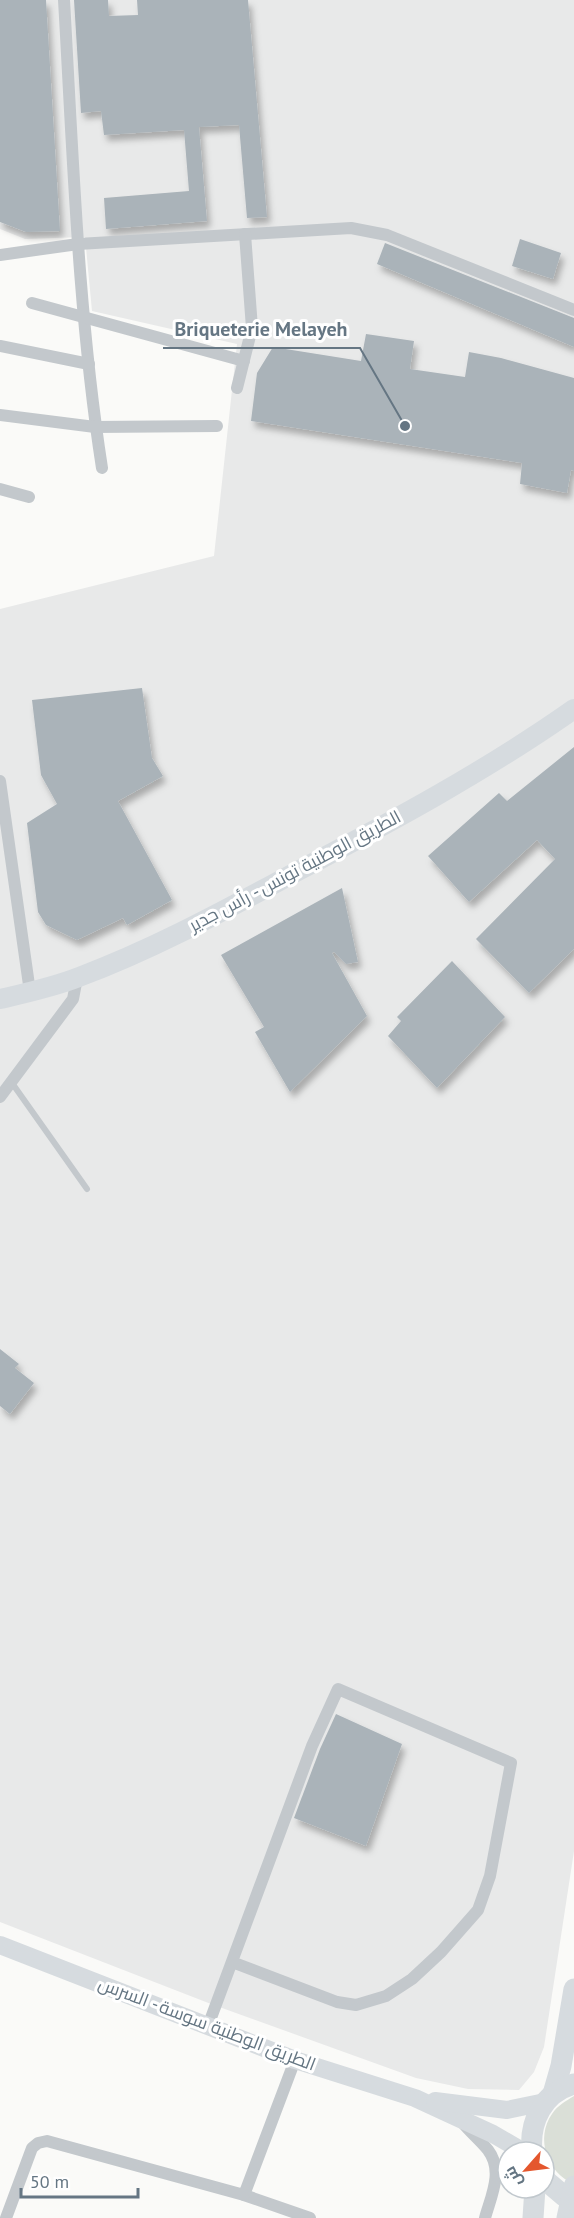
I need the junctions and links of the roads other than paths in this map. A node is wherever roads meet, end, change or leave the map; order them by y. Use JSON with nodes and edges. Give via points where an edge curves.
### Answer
{"nodes":[{"id":1,"x":64,"y":0,"type":"edge"},
{"id":2,"x":245,"y":234,"type":"junction"},
{"id":3,"x":78,"y":244,"type":"junction"},
{"id":4,"x":0,"y":255,"type":"edge"},
{"id":5,"x":32,"y":303,"type":"dead end"},
{"id":6,"x":574,"y":310,"type":"edge"},
{"id":7,"x":85,"y":318,"type":"junction"},
{"id":8,"x":0,"y":346,"type":"edge"},
{"id":9,"x":244,"y":361,"type":"junction"},
{"id":10,"x":89,"y":364,"type":"junction"},
{"id":11,"x":237,"y":388,"type":"dead end"},
{"id":12,"x":0,"y":415,"type":"edge"},
{"id":13,"x":217,"y":426,"type":"dead end"},
{"id":14,"x":95,"y":427,"type":"junction"},
{"id":15,"x":102,"y":468,"type":"dead end"},
{"id":16,"x":0,"y":489,"type":"edge"},
{"id":17,"x":29,"y":497,"type":"dead end"},
{"id":18,"x":574,"y":709,"type":"edge"},
{"id":19,"x":0,"y":780,"type":"edge"},
{"id":20,"x":77,"y":978,"type":"junction"},
{"id":21,"x":30,"y":992,"type":"junction"},
{"id":22,"x":0,"y":999,"type":"edge"},
{"id":23,"x":12,"y":1083,"type":"junction"},
{"id":24,"x":0,"y":1097,"type":"edge"},
{"id":25,"x":87,"y":1189,"type":"dead end"},
{"id":26,"x":0,"y":1945,"type":"edge"},
{"id":27,"x":232,"y":1962,"type":"junction"},
{"id":28,"x":574,"y":1989,"type":"edge"},
{"id":29,"x":208,"y":2026,"type":"junction"},
{"id":30,"x":295,"y":2060,"type":"junction"},
{"id":31,"x":574,"y":2084,"type":"edge"},
{"id":32,"x":415,"y":2098,"type":"junction"},
{"id":33,"x":549,"y":2098,"type":"junction"},
{"id":34,"x":459,"y":2118,"type":"junction"},
{"id":35,"x":503,"y":2140,"type":"edge"},
{"id":36,"x":531,"y":2140,"type":"edge"},
{"id":37,"x":574,"y":2185,"type":"edge"},
{"id":38,"x":556,"y":2189,"type":"edge"},
{"id":39,"x":244,"y":2195,"type":"junction"},
{"id":40,"x":535,"y":2200,"type":"edge"},
{"id":41,"x":574,"y":2200,"type":"edge"},
{"id":42,"x":6,"y":2218,"type":"edge"},
{"id":43,"x":310,"y":2218,"type":"edge"},
{"id":44,"x":484,"y":2218,"type":"edge"},
{"id":45,"x":533,"y":2218,"type":"edge"},
{"id":46,"x":567,"y":2218,"type":"edge"}],
"edges":[{"from":1,"to":3,"type":"street"},
{"from":2,"to":3,"type":"street"},
{"from":2,"to":6,"type":"street","via":[[351,228],[387,235]]},
{"from":2,"to":9,"type":"street","via":[[252,328]]},
{"from":3,"to":4,"type":"street"},
{"from":3,"to":7,"type":"street"},
{"from":5,"to":7,"type":"street"},
{"from":7,"to":9,"type":"street"},
{"from":7,"to":10,"type":"street"},
{"from":8,"to":10,"type":"street"},
{"from":9,"to":11,"type":"street"},
{"from":10,"to":14,"type":"street"},
{"from":12,"to":14,"type":"street"},
{"from":13,"to":14,"type":"street"},
{"from":14,"to":15,"type":"street"},
{"from":16,"to":17,"type":"street"},
{"from":18,"to":20,"type":"main road","name":"الطريق الوطنية تونس - رأس جدير","via":[[457,784],[332,852],[153,946]]},
{"from":19,"to":21,"type":"street"},
{"from":20,"to":21,"type":"main road","name":"الطريق الوطنية تونس - رأس جدير"},
{"from":20,"to":23,"type":"street","via":[[73,999]]},
{"from":21,"to":22,"type":"main road","name":"الطريق الوطنية تونس - رأس جدير"},
{"from":23,"to":24,"type":"street"},
{"from":23,"to":25,"type":"lane"},
{"from":26,"to":29,"type":"main road","name":"الطريق الوطنية سوسة - السرس"},
{"from":27,"to":27,"type":"street","via":[[312,1746],[338,1689],[511,1763],[490,1876],[477,1910],[412,1979],[387,1996],[356,2005],[337,2002]]},
{"from":27,"to":29,"type":"street"},
{"from":28,"to":33,"type":"highway","via":[[561,2066]]},
{"from":29,"to":30,"type":"main road","name":"الطريق الوطنية سوسة - السرس"},
{"from":30,"to":32,"type":"main road","name":"الطريق الوطنية سوسة - السرس"},
{"from":30,"to":39,"type":"street"},
{"from":31,"to":33,"type":"highway"},
{"from":32,"to":33,"type":"main road","name":"الطريق الوطنية سوسة - السرس","via":[[507,2110]]},
{"from":32,"to":34,"type":"main road","name":"الطريق الوطنية سوسة - السرس"},
{"from":33,"to":36,"type":"highway","via":[[535,2119]]},
{"from":34,"to":35,"type":"main road","name":"الطريق الوطنية سوسة - السرس"},
{"from":34,"to":44,"type":"street","via":[[488,2150],[495,2165],[496,2178]]},
{"from":37,"to":46,"type":"highway"},
{"from":38,"to":41,"type":"highway"},
{"from":39,"to":42,"type":"street","via":[[47,2141],[32,2148]]},
{"from":39,"to":43,"type":"street"},
{"from":40,"to":45,"type":"highway"}]}
